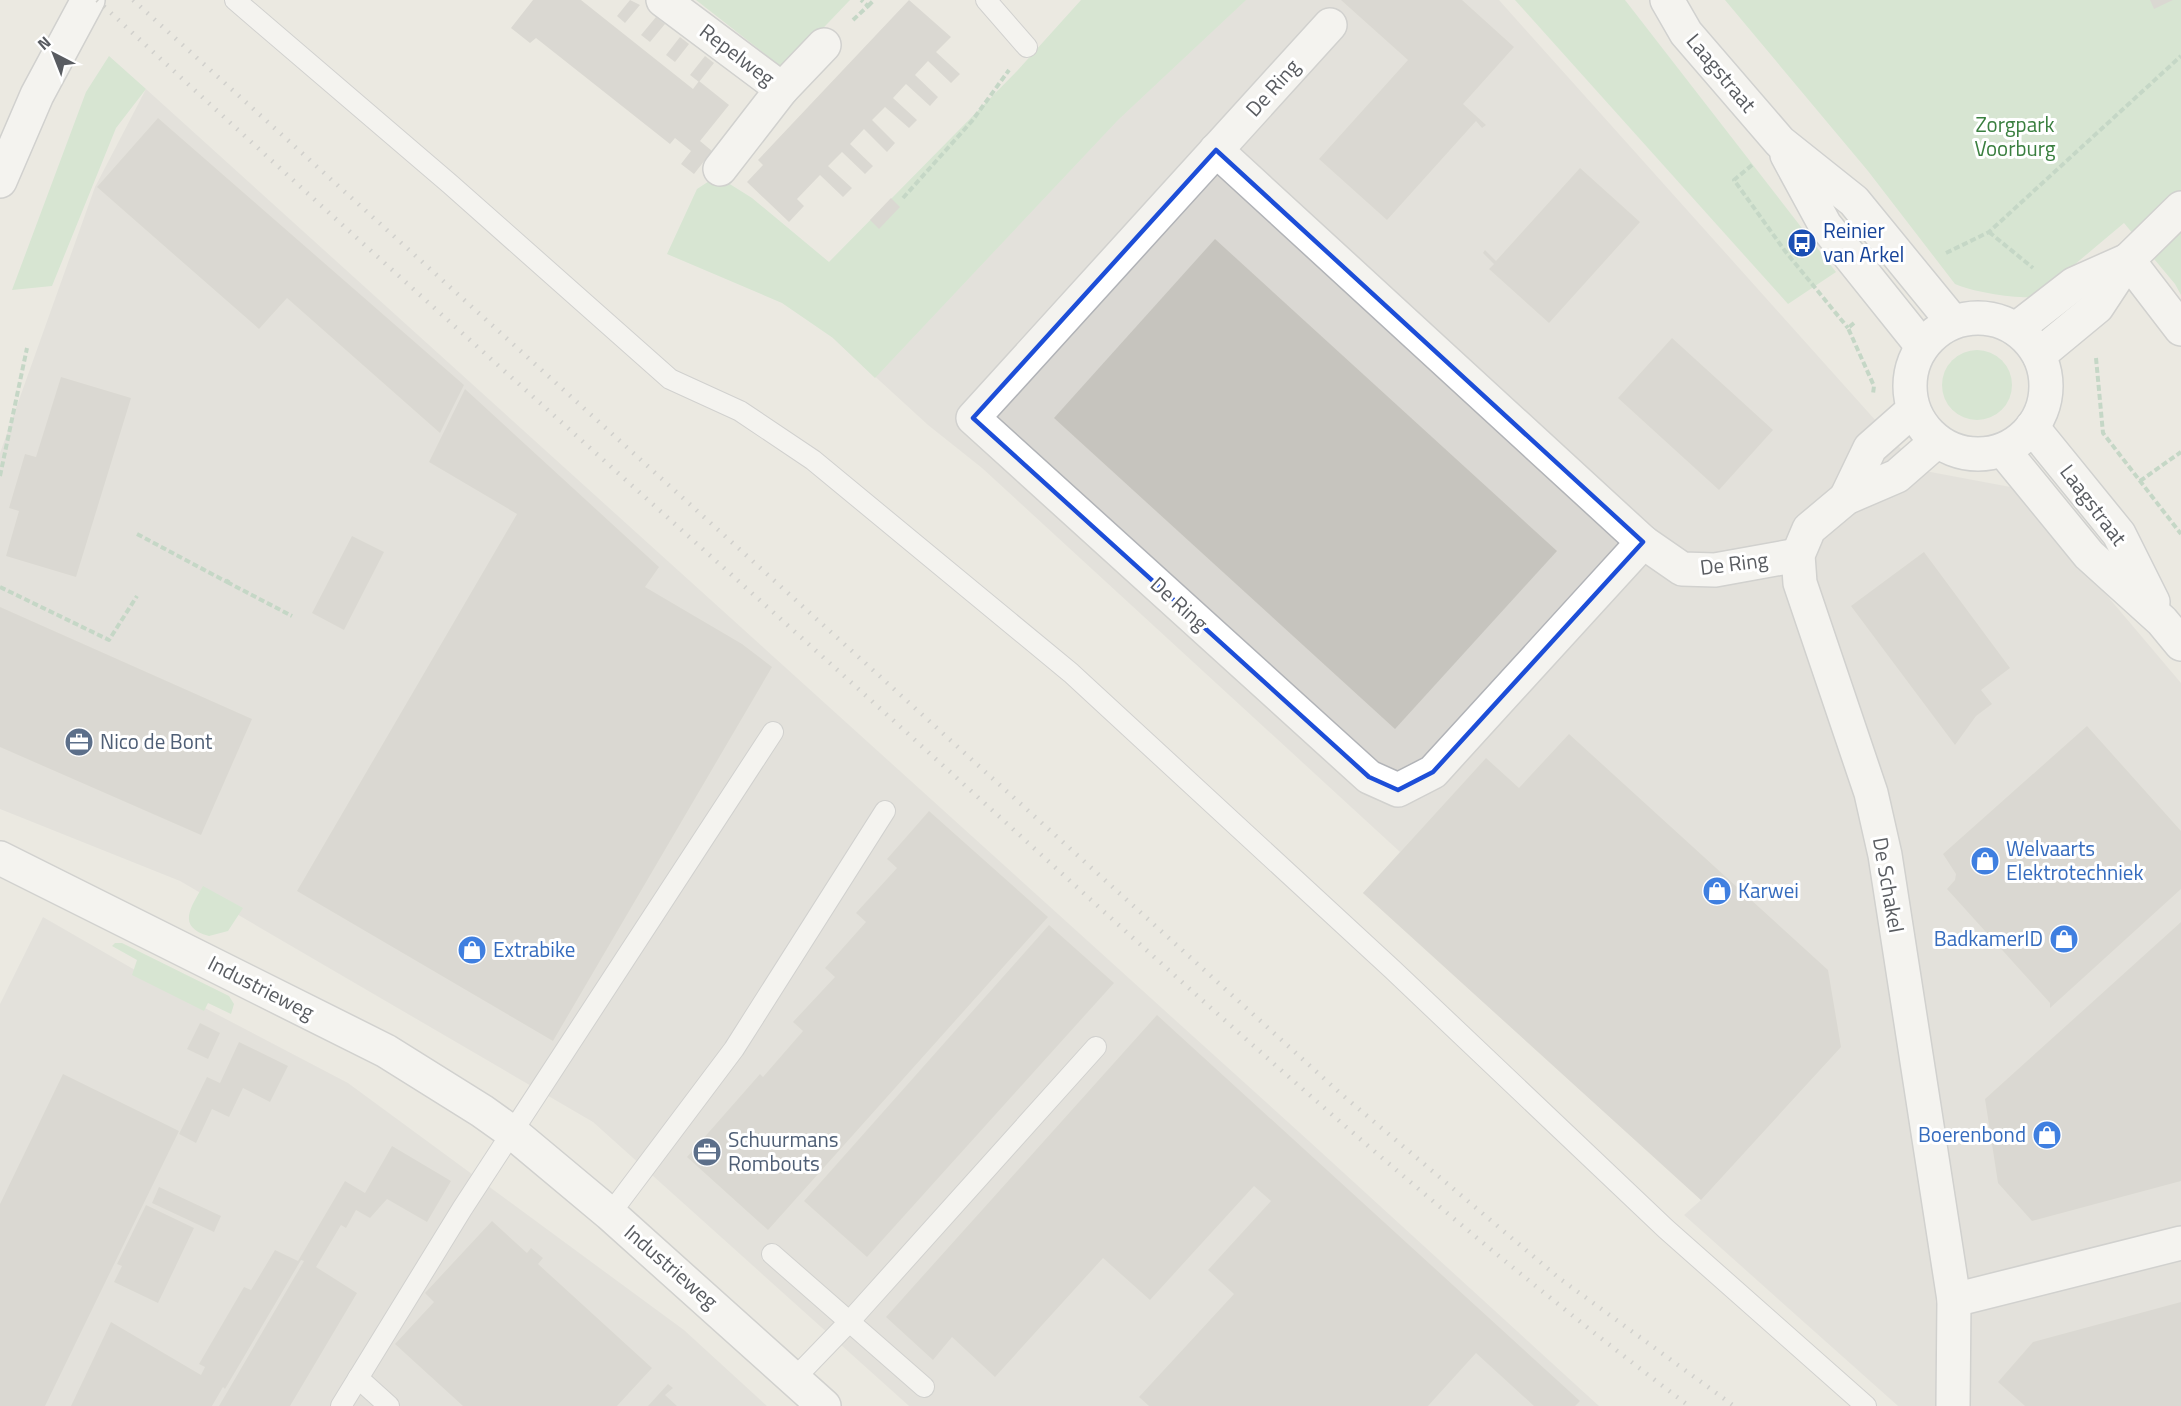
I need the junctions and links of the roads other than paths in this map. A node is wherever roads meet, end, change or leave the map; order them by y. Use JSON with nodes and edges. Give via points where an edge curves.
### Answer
{"nodes":[{"id":1,"x":88,"y":0,"type":"edge"},
{"id":2,"x":235,"y":0,"type":"edge"},
{"id":3,"x":663,"y":0,"type":"edge"},
{"id":4,"x":986,"y":0,"type":"edge"},
{"id":5,"x":1667,"y":0,"type":"edge"},
{"id":6,"x":1330,"y":25,"type":"dead end"},
{"id":7,"x":1025,"y":43,"type":"road end"},
{"id":8,"x":824,"y":45,"type":"dead end"},
{"id":9,"x":782,"y":89,"type":"junction"},
{"id":10,"x":1780,"y":142,"type":"junction"},
{"id":11,"x":1216,"y":150,"type":"junction"},
{"id":12,"x":720,"y":169,"type":"dead end"},
{"id":13,"x":0,"y":181,"type":"edge"},
{"id":14,"x":2181,"y":208,"type":"edge"},
{"id":15,"x":2128,"y":260,"type":"junction"},
{"id":16,"x":1953,"y":322,"type":"junction"},
{"id":17,"x":2016,"y":328,"type":"junction"},
{"id":18,"x":2181,"y":329,"type":"edge"},
{"id":19,"x":1922,"y":346,"type":"junction"},
{"id":20,"x":2039,"y":355,"type":"junction"},
{"id":21,"x":1913,"y":410,"type":"junction"},
{"id":22,"x":2032,"y":427,"type":"junction"},
{"id":23,"x":1937,"y":441,"type":"junction"},
{"id":24,"x":2003,"y":450,"type":"junction"},
{"id":25,"x":1846,"y":498,"type":"junction"},
{"id":26,"x":1643,"y":542,"type":"junction"},
{"id":27,"x":1798,"y":555,"type":"junction"},
{"id":28,"x":2172,"y":632,"type":"edge"},
{"id":29,"x":773,"y":732,"type":"dead end"},
{"id":30,"x":885,"y":811,"type":"dead end"},
{"id":31,"x":0,"y":858,"type":"edge"},
{"id":32,"x":1096,"y":1047,"type":"dead end"},
{"id":33,"x":513,"y":1133,"type":"junction"},
{"id":34,"x":609,"y":1214,"type":"junction"},
{"id":35,"x":2181,"y":1243,"type":"edge"},
{"id":36,"x":772,"y":1254,"type":"dead end"},
{"id":37,"x":1954,"y":1300,"type":"junction"},
{"id":38,"x":849,"y":1322,"type":"junction"},
{"id":39,"x":358,"y":1378,"type":"junction"},
{"id":40,"x":794,"y":1379,"type":"junction"},
{"id":41,"x":924,"y":1387,"type":"dead end"},
{"id":42,"x":341,"y":1406,"type":"edge"},
{"id":43,"x":389,"y":1406,"type":"edge"},
{"id":44,"x":824,"y":1406,"type":"edge"},
{"id":45,"x":1866,"y":1406,"type":"edge"},
{"id":46,"x":1953,"y":1406,"type":"edge"}],
"edges":[{"from":1,"to":13,"type":"street","via":[[37,95]]},
{"from":2,"to":45,"type":"lane","via":[[670,379],[740,411],[813,460],[1071,673],[1666,1229]]},
{"from":3,"to":9,"type":"street","name":"Repelweg"},
{"from":4,"to":7,"type":"lane"},
{"from":5,"to":10,"type":"street","name":"Laagstraat","via":[[1686,33]]},
{"from":6,"to":11,"type":"street","name":"De Ring"},
{"from":8,"to":9,"type":"street","name":"Repelweg"},
{"from":9,"to":12,"type":"street","name":"Repelweg"},
{"from":10,"to":16,"type":"street","name":"Laagstraat","via":[[1854,201]]},
{"from":10,"to":19,"type":"street","name":"Laagstraat","via":[[1826,225]]},
{"from":11,"to":26,"type":"street","name":"De Ring"},
{"from":11,"to":26,"type":"street","name":"De Ring","via":[[973,418],[1369,777],[1398,790],[1433,772]]},
{"from":14,"to":15,"type":"street"},
{"from":15,"to":17,"type":"street","via":[[2074,284]]},
{"from":15,"to":18,"type":"street"},
{"from":15,"to":20,"type":"street","via":[[2097,307]]},
{"from":16,"to":17,"type":"street","via":[[1985,318]]},
{"from":16,"to":19,"type":"street","via":[[1935,332]]},
{"from":17,"to":20,"type":"street"},
{"from":19,"to":21,"type":"street","via":[[1910,381]]},
{"from":20,"to":22,"type":"street","via":[[2046,388],[2043,406]]},
{"from":21,"to":23,"type":"street"},
{"from":21,"to":25,"type":"street","name":"De Schakel","via":[[1870,448]]},
{"from":22,"to":24,"type":"street"},
{"from":22,"to":28,"type":"street","name":"Laagstraat","via":[[2119,534]]},
{"from":23,"to":24,"type":"street","via":[[1965,453]]},
{"from":23,"to":25,"type":"street","name":"De Schakel","via":[[1897,476]]},
{"from":24,"to":28,"type":"street","name":"Laagstraat","via":[[2089,555]]},
{"from":25,"to":27,"type":"street","name":"De Schakel","via":[[1809,529]]},
{"from":26,"to":27,"type":"street","name":"De Ring","via":[[1682,569],[1715,570]]},
{"from":27,"to":37,"type":"street","name":"De Schakel","via":[[1800,583],[1871,793],[1885,855]]},
{"from":29,"to":33,"type":"lane"},
{"from":30,"to":34,"type":"lane","via":[[734,1049]]},
{"from":31,"to":33,"type":"street","name":"Industrieweg","via":[[386,1052]]},
{"from":32,"to":38,"type":"lane"},
{"from":33,"to":34,"type":"street","name":"Industrieweg"},
{"from":33,"to":39,"type":"lane"},
{"from":34,"to":40,"type":"street","name":"Industrieweg"},
{"from":35,"to":37,"type":"street"},
{"from":36,"to":38,"type":"lane"},
{"from":37,"to":46,"type":"street","name":"De Schakel"},
{"from":38,"to":40,"type":"lane"},
{"from":38,"to":41,"type":"lane"},
{"from":39,"to":42,"type":"lane"},
{"from":39,"to":43,"type":"lane"},
{"from":40,"to":44,"type":"street","name":"Industrieweg"}]}
